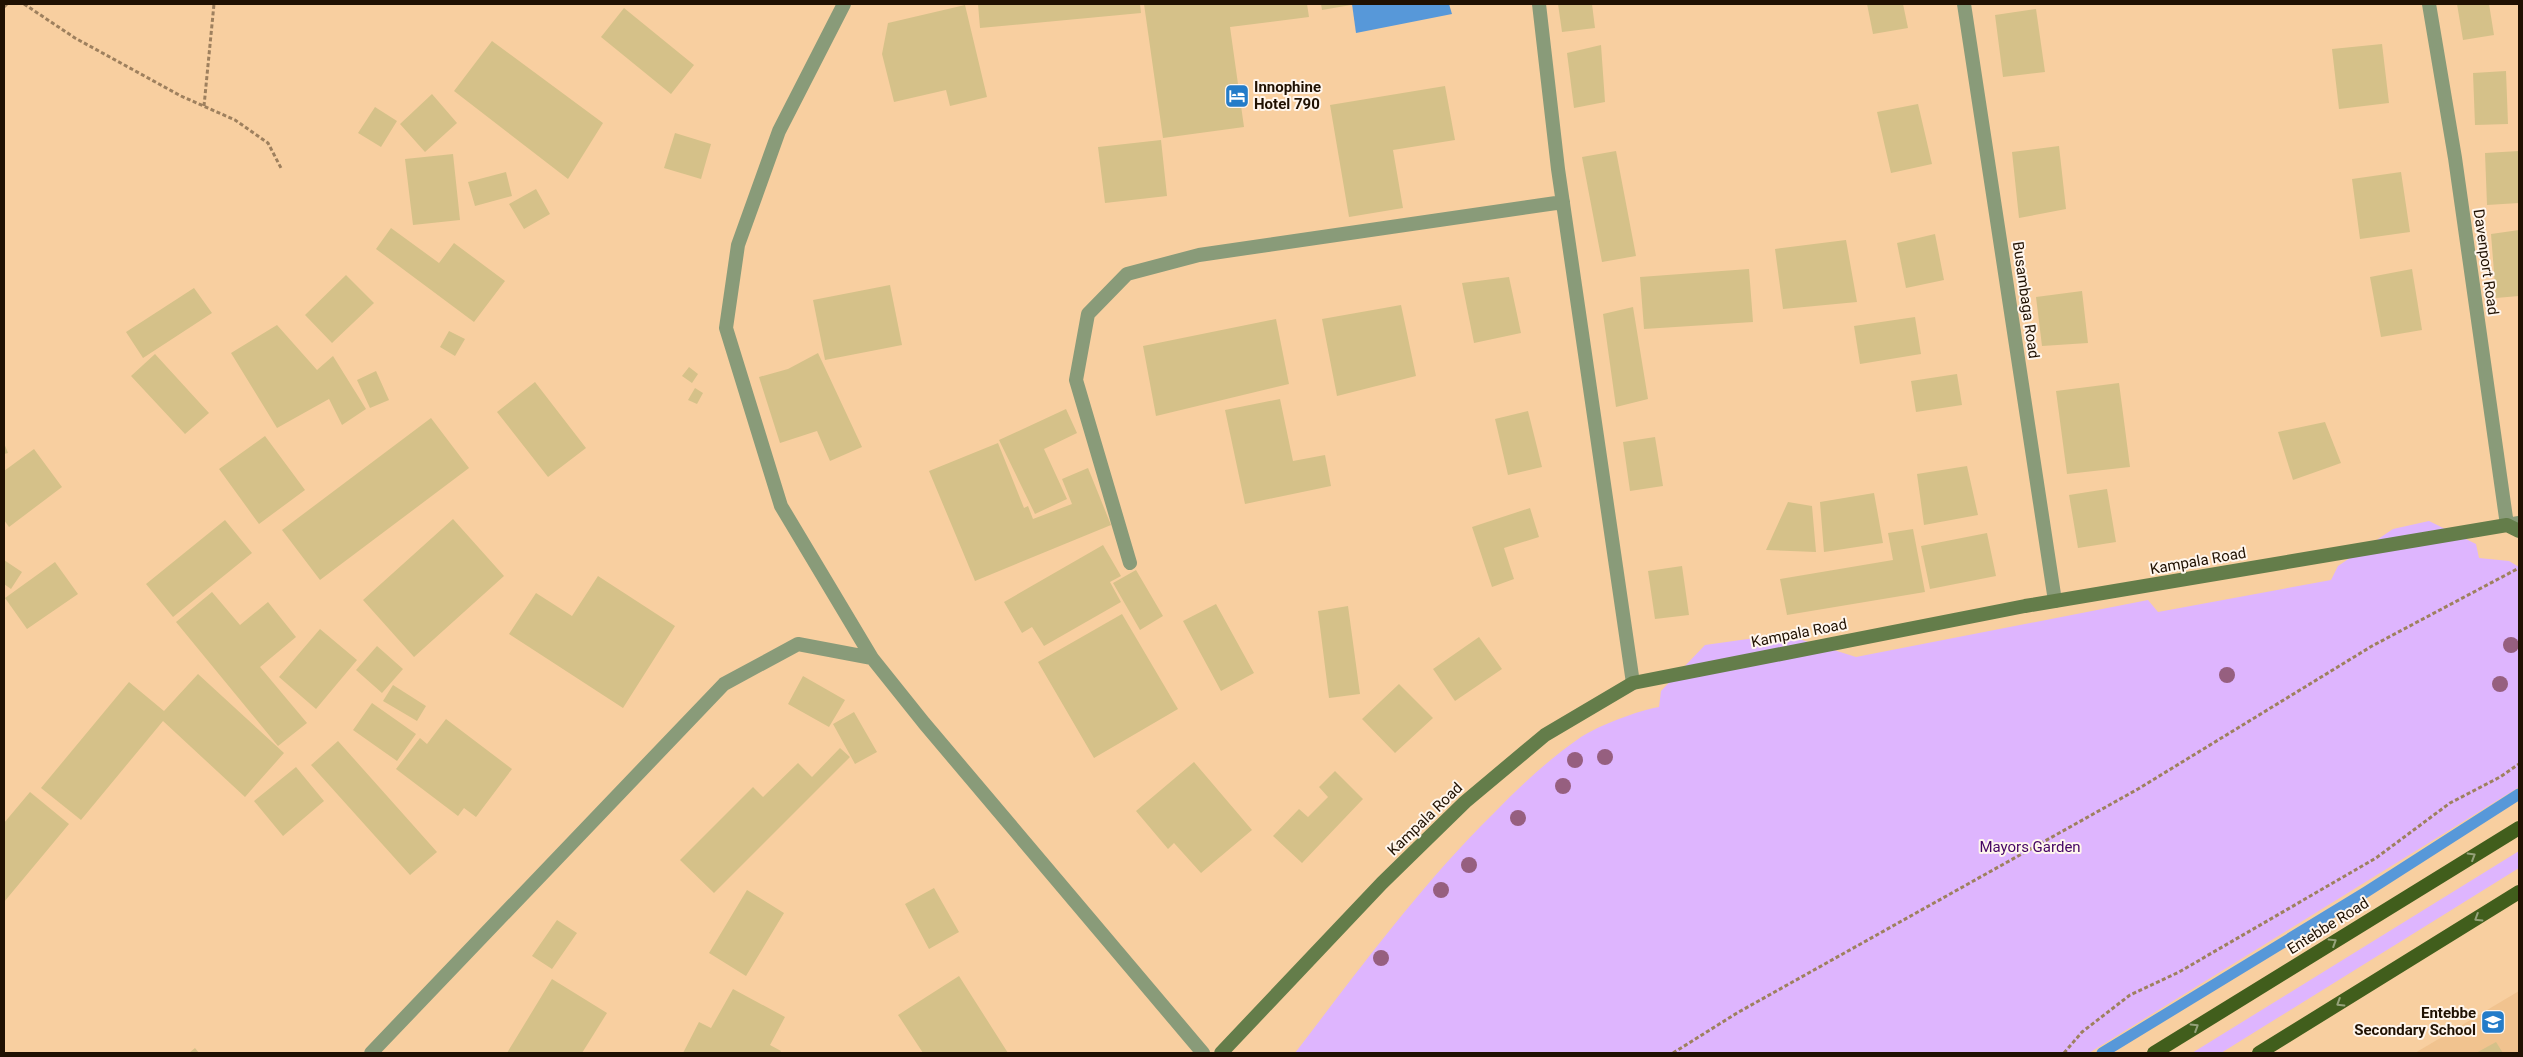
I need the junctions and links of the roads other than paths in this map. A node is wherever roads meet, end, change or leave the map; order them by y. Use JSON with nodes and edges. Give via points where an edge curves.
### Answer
{"nodes":[{"id":1,"x":844,"y":4,"type":"edge"},
{"id":2,"x":1539,"y":4,"type":"edge"},
{"id":3,"x":1964,"y":4,"type":"edge"},
{"id":4,"x":2430,"y":4,"type":"edge"},
{"id":5,"x":1563,"y":202,"type":"junction"},
{"id":6,"x":2515,"y":526,"type":"edge"},
{"id":7,"x":1130,"y":564,"type":"dead end"},
{"id":8,"x":2055,"y":601,"type":"junction"},
{"id":9,"x":872,"y":658,"type":"junction"},
{"id":10,"x":1633,"y":682,"type":"junction"},
{"id":11,"x":2519,"y":828,"type":"edge"},
{"id":12,"x":2519,"y":892,"type":"edge"},
{"id":13,"x":371,"y":1053,"type":"edge"},
{"id":14,"x":1203,"y":1053,"type":"edge"},
{"id":15,"x":1221,"y":1053,"type":"edge"},
{"id":16,"x":2154,"y":1053,"type":"edge"},
{"id":17,"x":2259,"y":1053,"type":"edge"}],
"edges":[{"from":1,"to":9,"type":"street","via":[[779,131],[738,245],[726,328],[781,506]]},
{"from":2,"to":5,"type":"street"},
{"from":3,"to":8,"type":"street","name":"Busambaga Road"},
{"from":4,"to":6,"type":"street","name":"Davenport Road"},
{"from":5,"to":7,"type":"street","via":[[1199,255],[1127,274],[1088,314],[1076,380]]},
{"from":5,"to":10,"type":"street"},
{"from":6,"to":8,"type":"main road","name":"Kampala Road"},
{"from":8,"to":10,"type":"main road","name":"Kampala Road"},
{"from":9,"to":13,"type":"street","via":[[798,644],[724,684]]},
{"from":9,"to":14,"type":"street"},
{"from":10,"to":15,"type":"main road","name":"Kampala Road","via":[[1545,735],[1465,802],[1382,883]]},
{"from":16,"to":11,"type":"highway","name":"Entebbe Road","one_way":true},
{"from":12,"to":17,"type":"highway","one_way":true}]}
